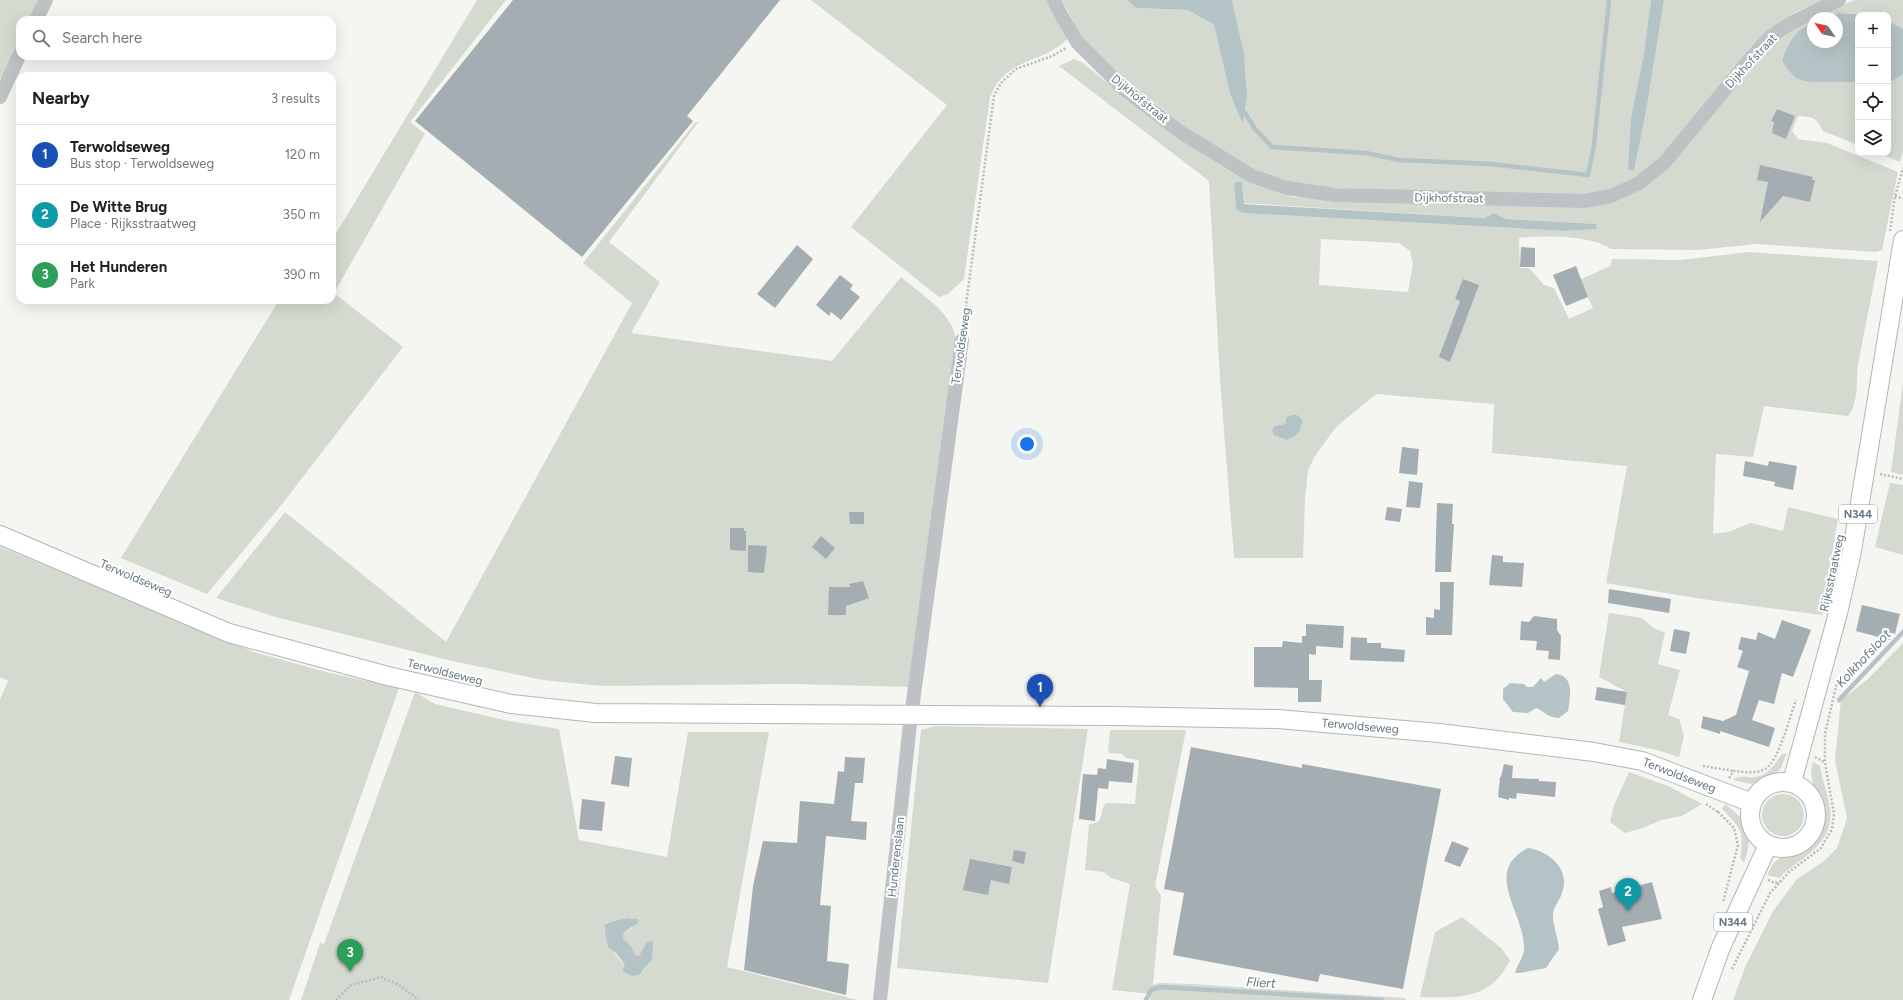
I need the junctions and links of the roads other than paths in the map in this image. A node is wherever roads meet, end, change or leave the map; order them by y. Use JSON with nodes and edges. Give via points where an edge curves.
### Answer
{"nodes":[{"id":1,"x":46,"y":0,"type":"edge"},
{"id":2,"x":1054,"y":0,"type":"edge"},
{"id":3,"x":1839,"y":0,"type":"edge"},
{"id":4,"x":38,"y":16,"type":"edge"},
{"id":5,"x":17,"y":60,"type":"edge"},
{"id":6,"x":0,"y":97,"type":"edge"},
{"id":7,"x":1896,"y":237,"type":"edge"},
{"id":8,"x":962,"y":340,"type":"road end"},
{"id":9,"x":0,"y":535,"type":"edge"},
{"id":10,"x":912,"y":714,"type":"junction"},
{"id":11,"x":1792,"y":782,"type":"junction"},
{"id":12,"x":1752,"y":803,"type":"junction"},
{"id":13,"x":1768,"y":845,"type":"junction"},
{"id":14,"x":880,"y":1000,"type":"edge"},
{"id":15,"x":1702,"y":1000,"type":"edge"}],
"edges":[{"from":1,"to":4,"type":"street"},
{"from":2,"to":3,"type":"street","name":"Dijkhofstraat","via":[[1077,42],[1125,90],[1182,133],[1252,176],[1287,188],[1335,195],[1584,201],[1611,196],[1639,183],[1665,162],[1770,37],[1791,23]]},
{"from":5,"to":6,"type":"street"},
{"from":7,"to":11,"type":"main road","name":"Rijksstraatweg","number":"N344","via":[[1865,472],[1844,587]]},
{"from":8,"to":10,"type":"street","name":"Terwoldseweg"},
{"from":9,"to":10,"type":"main road","name":"Terwoldseweg","via":[[229,633],[388,676],[511,704],[596,713]]},
{"from":10,"to":12,"type":"main road","name":"Terwoldseweg","via":[[1246,718],[1380,727],[1629,758]]},
{"from":10,"to":14,"type":"street","name":"Hunderenslaan"},
{"from":11,"to":12,"type":"main road","via":[[1771,784],[1759,791]]},
{"from":11,"to":13,"type":"main road","via":[[1805,789],[1813,801],[1816,808],[1815,824],[1808,836],[1796,846],[1782,848]]},
{"from":12,"to":13,"type":"main road","via":[[1749,815],[1751,827]]},
{"from":13,"to":15,"type":"main road","number":"N344","via":[[1721,947]]}]}
